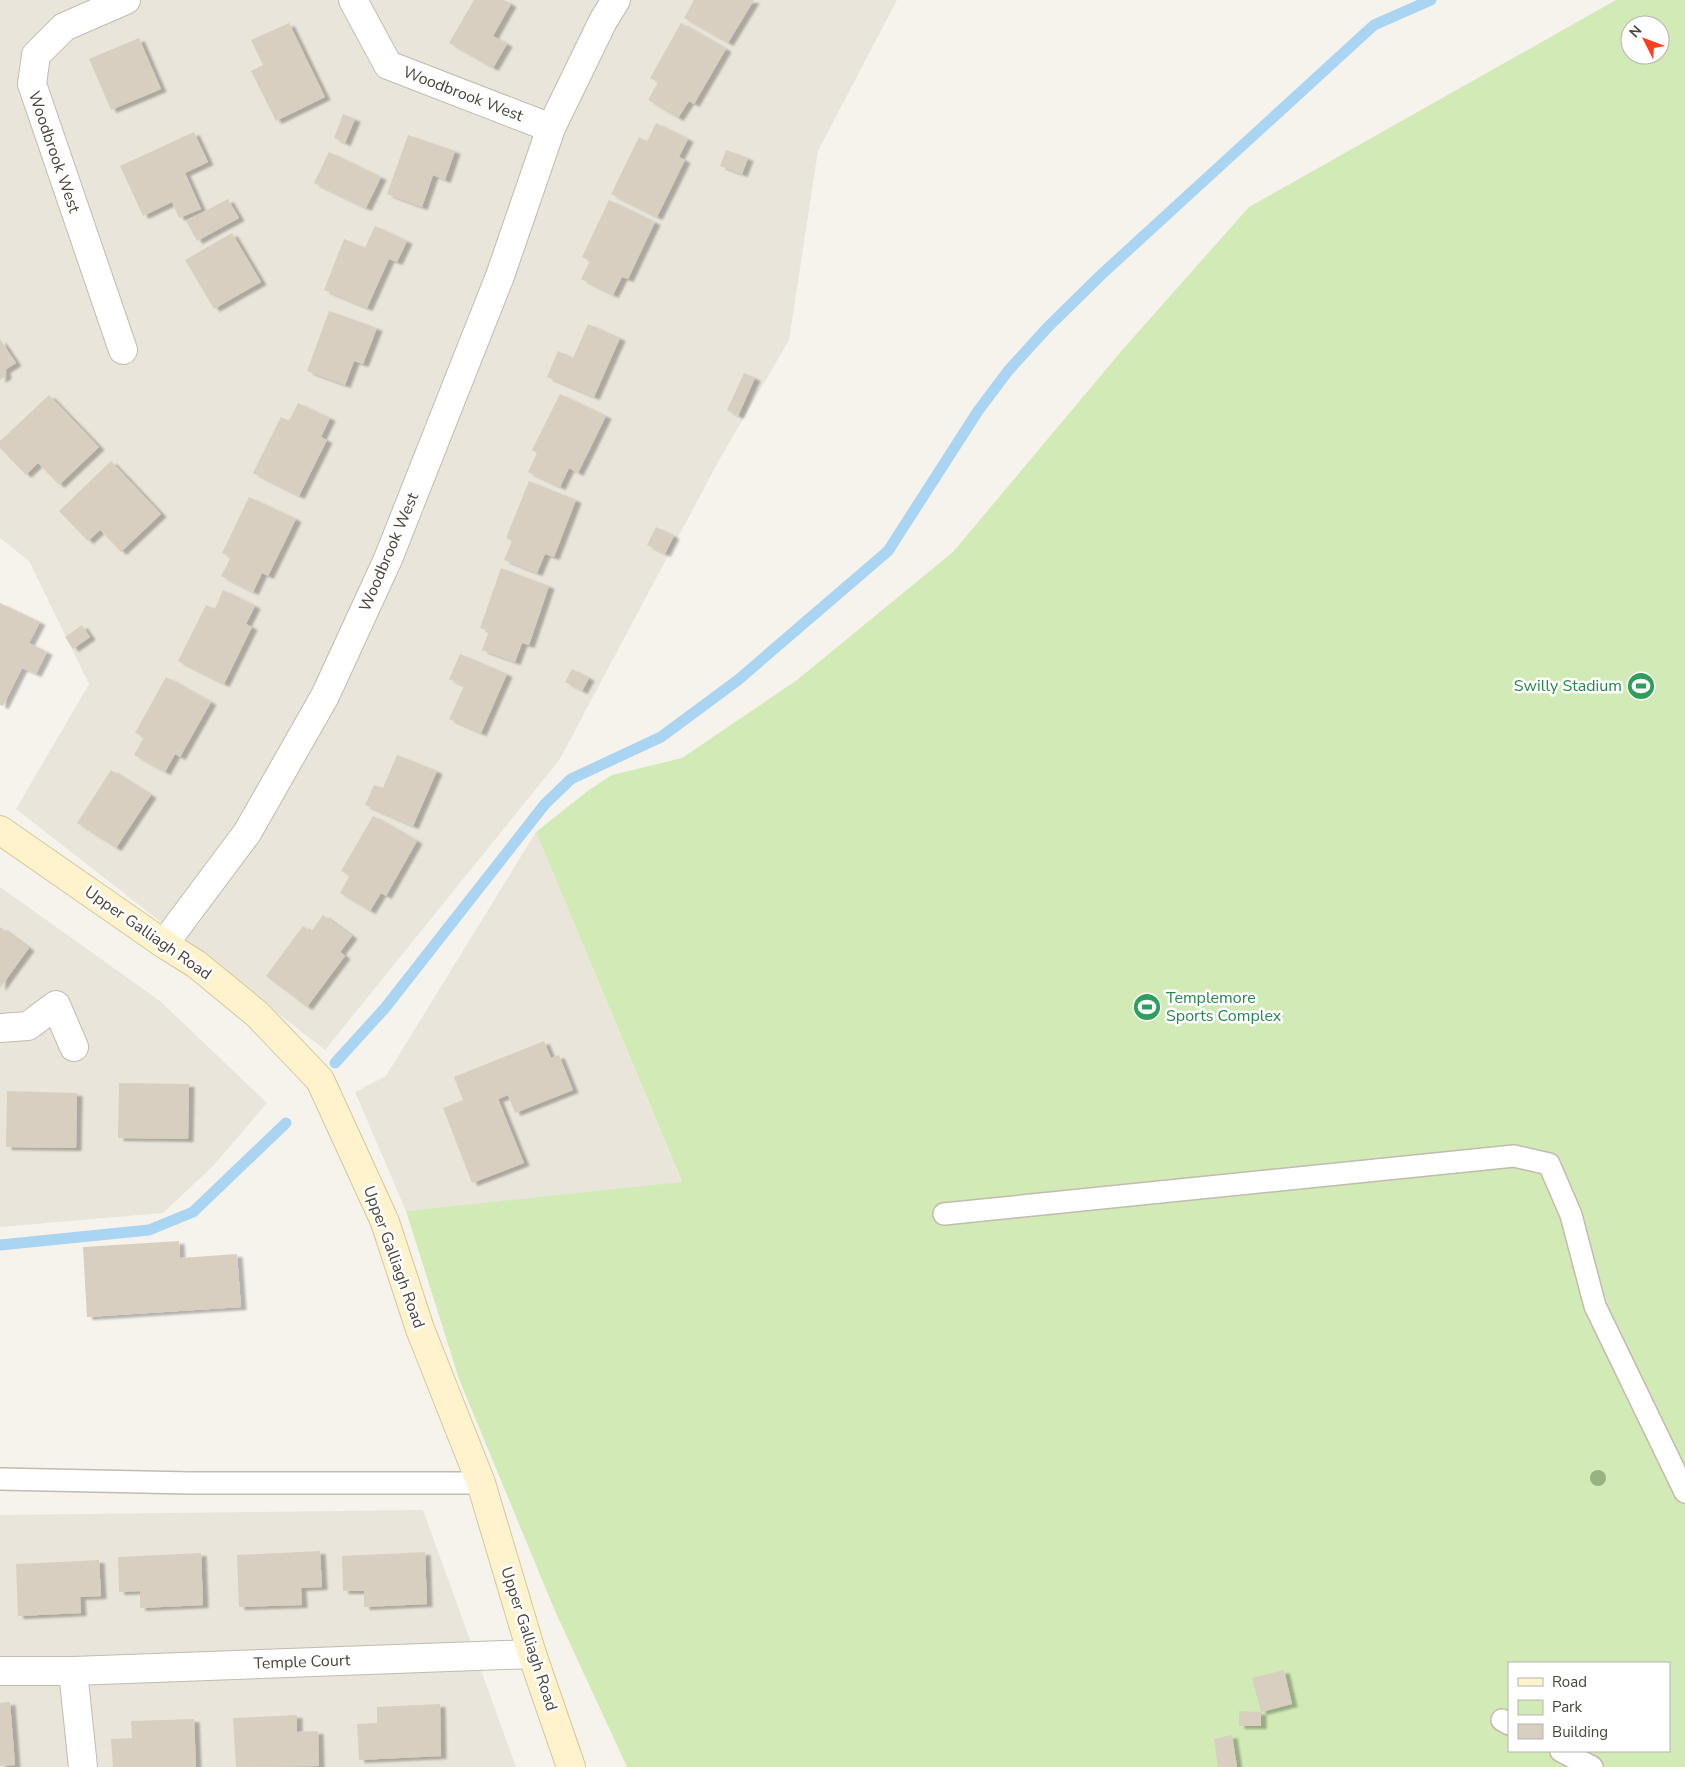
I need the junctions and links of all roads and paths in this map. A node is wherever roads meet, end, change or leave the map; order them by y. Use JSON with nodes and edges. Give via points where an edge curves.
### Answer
{"nodes":[{"id":1,"x":126,"y":0,"type":"edge"},
{"id":2,"x":353,"y":0,"type":"edge"},
{"id":3,"x":616,"y":0,"type":"edge"},
{"id":4,"x":551,"y":128,"type":"junction"},
{"id":5,"x":123,"y":350,"type":"dead end"},
{"id":6,"x":0,"y":830,"type":"edge"},
{"id":7,"x":164,"y":944,"type":"junction"},
{"id":8,"x":0,"y":1028,"type":"edge"},
{"id":9,"x":74,"y":1046,"type":"dead end"},
{"id":10,"x":944,"y":1214,"type":"dead end"},
{"id":11,"x":0,"y":1479,"type":"edge"},
{"id":12,"x":480,"y":1483,"type":"junction"},
{"id":13,"x":1685,"y":1492,"type":"edge"},
{"id":14,"x":532,"y":1654,"type":"junction"},
{"id":15,"x":73,"y":1671,"type":"junction"},
{"id":16,"x":0,"y":1672,"type":"edge"},
{"id":17,"x":1563,"y":1752,"type":"edge"},
{"id":18,"x":83,"y":1767,"type":"edge"},
{"id":19,"x":571,"y":1767,"type":"edge"},
{"id":20,"x":1592,"y":1767,"type":"edge"}],
"edges":[{"from":1,"to":5,"type":"street","name":"Woodbrook West","via":[[64,27],[36,54],[32,84]]},
{"from":2,"to":4,"type":"street","name":"Woodbrook West","via":[[388,65]]},
{"from":3,"to":4,"type":"street","name":"Woodbrook West"},
{"from":4,"to":7,"type":"street","name":"Woodbrook West","via":[[500,276],[388,559],[326,696],[247,833]]},
{"from":6,"to":7,"type":"street","name":"Upper Galliagh Road"},
{"from":7,"to":12,"type":"street","name":"Upper Galliagh Road","via":[[196,964],[257,1014],[320,1080],[385,1222],[420,1329]]},
{"from":8,"to":9,"type":"street","via":[[28,1026],[56,1005]]},
{"from":10,"to":13,"type":"lane","via":[[1514,1156],[1549,1164],[1571,1215],[1595,1306]]},
{"from":11,"to":12,"type":"lane"},
{"from":12,"to":14,"type":"street","name":"Upper Galliagh Road"},
{"from":14,"to":15,"type":"street","name":"Temple Court"},
{"from":14,"to":19,"type":"street","name":"Upper Galliagh Road"},
{"from":15,"to":16,"type":"street","name":"Temple Court"},
{"from":15,"to":18,"type":"street"},
{"from":17,"to":20,"type":"lane"}]}
